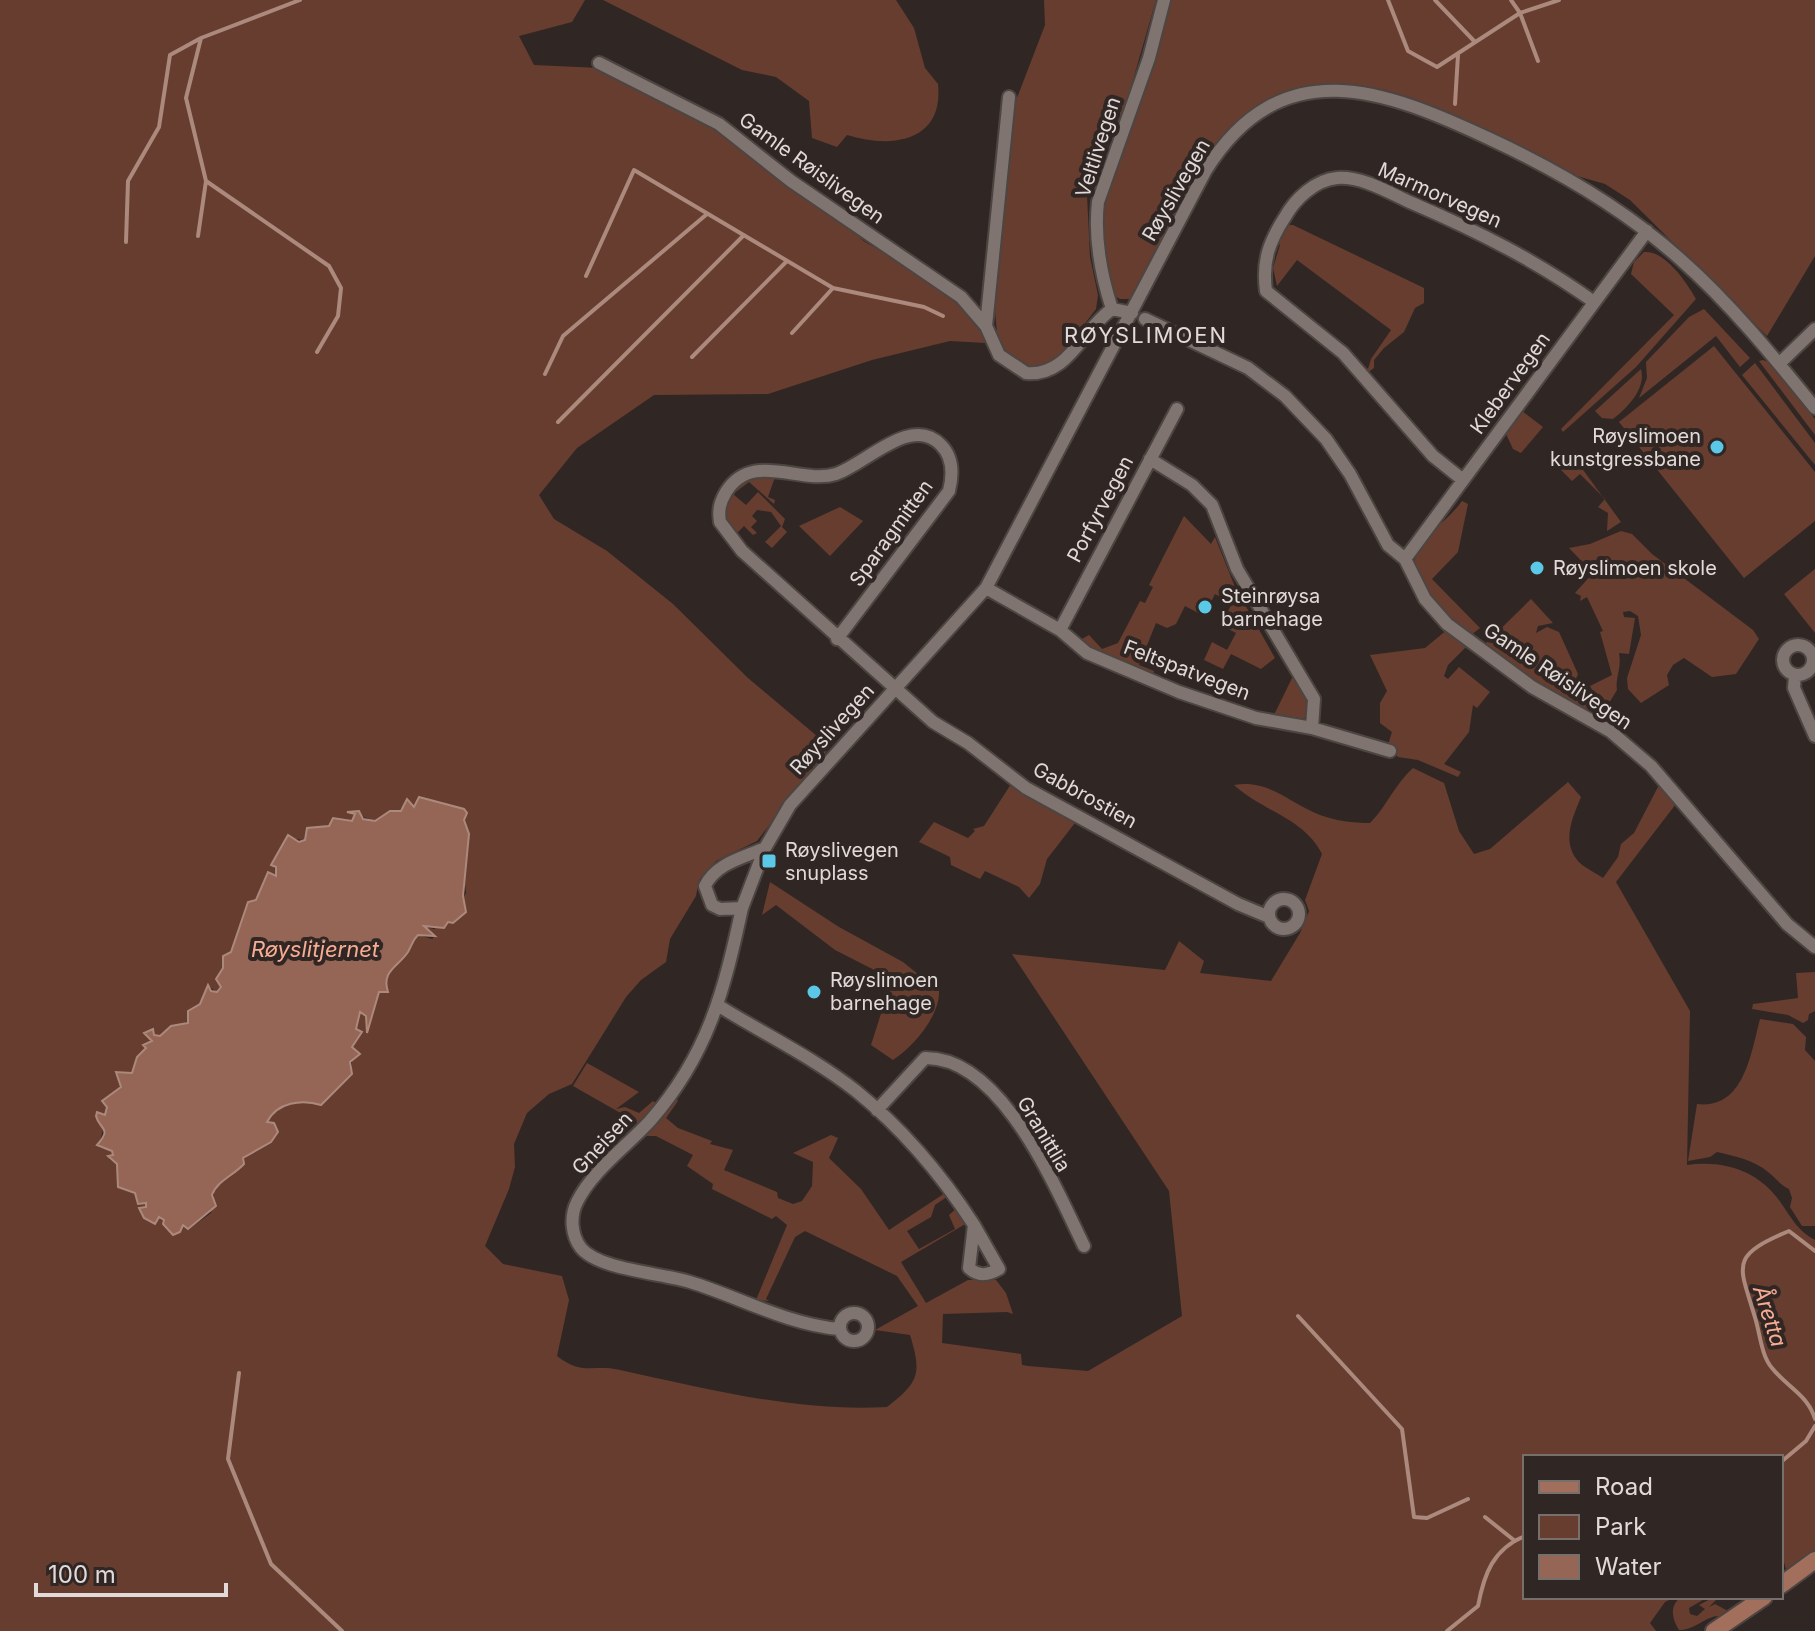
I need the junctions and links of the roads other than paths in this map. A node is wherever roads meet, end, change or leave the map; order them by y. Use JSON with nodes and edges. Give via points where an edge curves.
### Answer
{"nodes":[{"id":1,"x":1164,"y":0,"type":"edge"},
{"id":2,"x":599,"y":63,"type":"dead end"},
{"id":3,"x":1009,"y":97,"type":"dead end"},
{"id":4,"x":1647,"y":231,"type":"junction"},
{"id":5,"x":1594,"y":302,"type":"junction"},
{"id":6,"x":1112,"y":309,"type":"junction"},
{"id":7,"x":1132,"y":313,"type":"junction"},
{"id":8,"x":1145,"y":319,"type":"dead end"},
{"id":9,"x":986,"y":326,"type":"junction"},
{"id":10,"x":1815,"y":329,"type":"edge"},
{"id":11,"x":1779,"y":364,"type":"junction"},
{"id":12,"x":1815,"y":408,"type":"edge"},
{"id":13,"x":1177,"y":409,"type":"dead end"},
{"id":14,"x":1150,"y":459,"type":"junction"},
{"id":15,"x":1463,"y":480,"type":"junction"},
{"id":16,"x":1405,"y":559,"type":"junction"},
{"id":17,"x":986,"y":588,"type":"junction"},
{"id":18,"x":1060,"y":630,"type":"junction"},
{"id":19,"x":837,"y":639,"type":"junction"},
{"id":20,"x":1795,"y":675,"type":"dead end"},
{"id":21,"x":894,"y":690,"type":"junction"},
{"id":22,"x":1312,"y":728,"type":"junction"},
{"id":23,"x":1815,"y":736,"type":"edge"},
{"id":24,"x":1390,"y":751,"type":"dead end"},
{"id":25,"x":765,"y":848,"type":"junction"},
{"id":26,"x":742,"y":908,"type":"junction"},
{"id":27,"x":1269,"y":917,"type":"dead end"},
{"id":28,"x":1815,"y":947,"type":"edge"},
{"id":29,"x":719,"y":1006,"type":"junction"},
{"id":30,"x":877,"y":1110,"type":"junction"},
{"id":31,"x":974,"y":1225,"type":"dead end"},
{"id":32,"x":1084,"y":1246,"type":"dead end"},
{"id":33,"x":839,"y":1329,"type":"dead end"},
{"id":34,"x":1815,"y":1560,"type":"edge"},
{"id":35,"x":1783,"y":1584,"type":"edge"},
{"id":36,"x":1761,"y":1599,"type":"edge"},
{"id":37,"x":1714,"y":1631,"type":"edge"}],
"edges":[{"from":1,"to":6,"type":"street","name":"Veltlivegen","via":[[1098,202],[1101,268]]},
{"from":2,"to":9,"type":"street","name":"Gamle Røislivegen","via":[[719,124],[791,181],[961,297]]},
{"from":3,"to":9,"type":"street"},
{"from":4,"to":5,"type":"street","name":"Klebervegen"},
{"from":4,"to":7,"type":"street","name":"Røyslivegen","via":[[1567,178],[1428,110],[1376,93],[1317,92],[1257,114],[1219,149]]},
{"from":4,"to":11,"type":"street","name":"Røyslivegen","via":[[1714,292]]},
{"from":5,"to":15,"type":"street","name":"Klebervegen"},
{"from":5,"to":15,"type":"street","name":"Marmorvegen","via":[[1518,252],[1368,184],[1336,178],[1294,202],[1266,250],[1266,291],[1343,353],[1433,456]]},
{"from":6,"to":7,"type":"street"},
{"from":6,"to":9,"type":"street","name":"Gamle Røislivegen","via":[[1095,321],[1064,361],[1038,374],[1006,362]]},
{"from":7,"to":17,"type":"street","name":"Røyslivegen"},
{"from":8,"to":16,"type":"street","name":"Gamle Røislivegen","via":[[1237,362],[1285,396],[1326,439],[1388,545]]},
{"from":10,"to":11,"type":"street"},
{"from":11,"to":12,"type":"street","name":"Røyslivegen"},
{"from":13,"to":14,"type":"street","name":"Porfyrvegen"},
{"from":14,"to":18,"type":"street","name":"Porfyrvegen"},
{"from":14,"to":22,"type":"street","via":[[1192,485],[1212,505],[1237,569],[1314,699]]},
{"from":15,"to":16,"type":"street","name":"Klebervegen"},
{"from":16,"to":28,"type":"street","name":"Gamle Røislivegen","via":[[1425,599],[1447,624],[1532,687],[1610,731],[1645,760],[1787,924]]},
{"from":17,"to":18,"type":"street","name":"Feltspatvegen"},
{"from":17,"to":21,"type":"street","name":"Røyslivegen"},
{"from":18,"to":22,"type":"street","name":"Feltspatvegen","via":[[1087,653],[1179,692],[1256,718]]},
{"from":19,"to":19,"type":"street","name":"Sparagmitten","via":[[949,491],[952,467],[934,439],[909,435],[828,475],[758,471],[735,481],[724,496],[719,513],[725,531]]},
{"from":19,"to":21,"type":"street","name":"Sparagmitten"},
{"from":20,"to":23,"type":"street","via":[[1794,688]]},
{"from":21,"to":25,"type":"street","name":"Røyslivegen","via":[[790,805]]},
{"from":21,"to":27,"type":"street","name":"Gabbrostien","via":[[1026,788]]},
{"from":22,"to":24,"type":"street","name":"Feltspatvegen"},
{"from":25,"to":26,"type":"street","name":"Røyslivegen"},
{"from":25,"to":26,"type":"street","via":[[722,866],[705,886],[712,905]]},
{"from":26,"to":29,"type":"street","name":"Gneisen"},
{"from":29,"to":30,"type":"street","via":[[803,1056]]},
{"from":29,"to":33,"type":"street","name":"Gneisen","via":[[679,1085],[581,1194],[572,1217],[576,1239],[582,1250],[600,1261],[664,1274]]},
{"from":30,"to":31,"type":"street","via":[[936,1169]]},
{"from":30,"to":32,"type":"street","name":"Granittlia","via":[[925,1058],[943,1058],[962,1067],[1008,1107]]},
{"from":34,"to":35,"type":"main road"},
{"from":36,"to":37,"type":"main road"}]}
